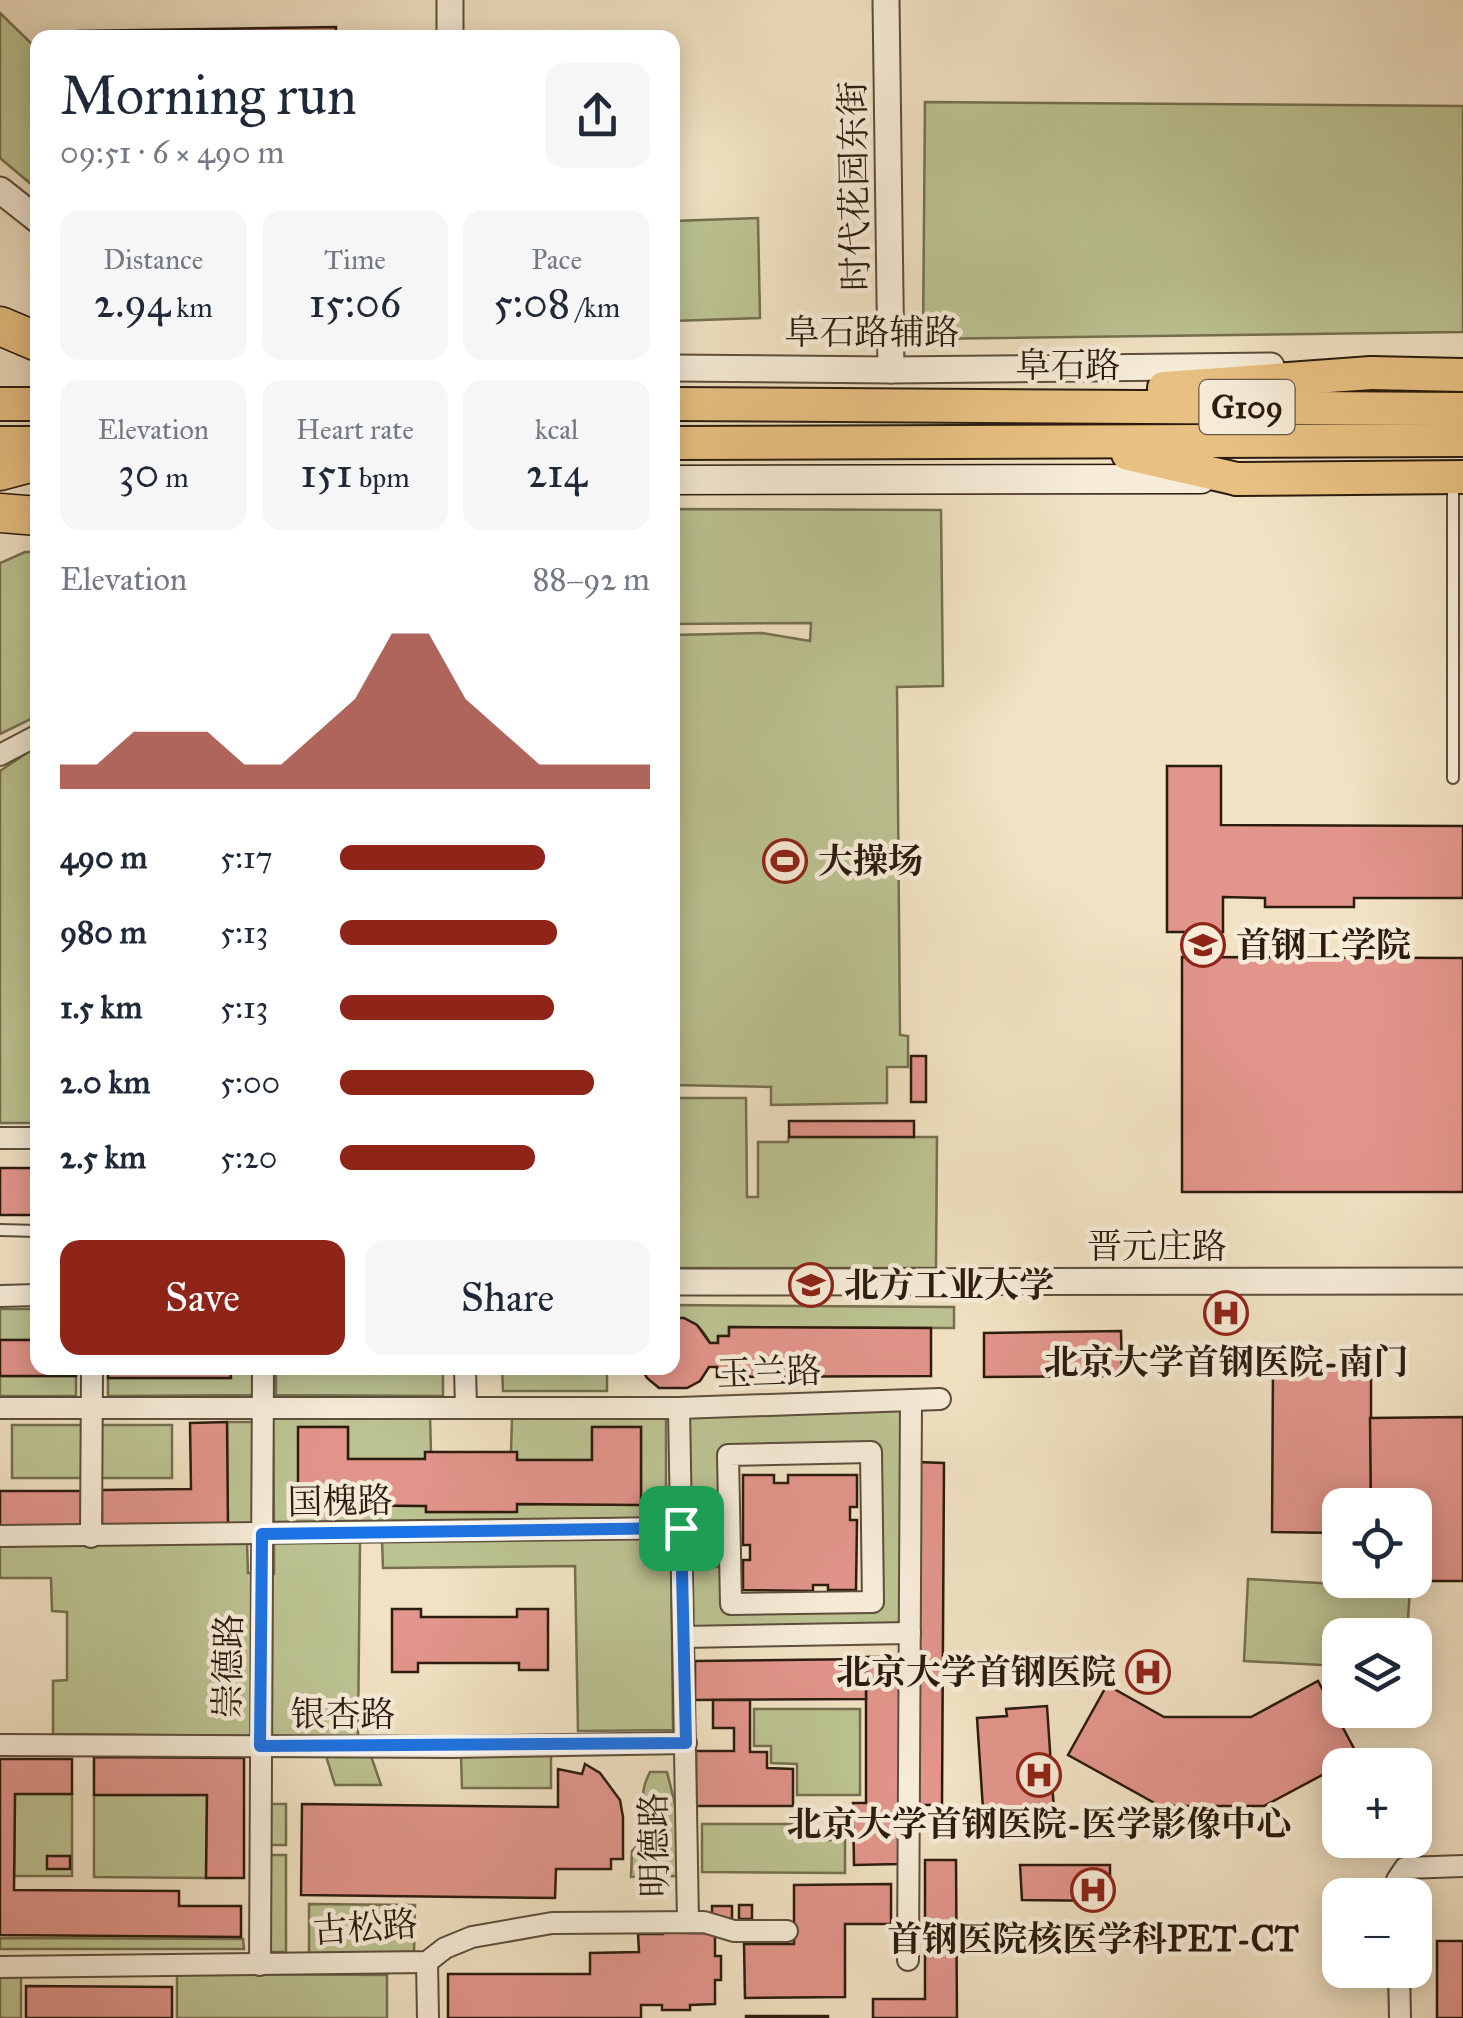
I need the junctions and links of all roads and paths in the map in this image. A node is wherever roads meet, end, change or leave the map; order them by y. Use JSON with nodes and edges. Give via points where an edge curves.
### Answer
{"nodes":[{"id":1,"x":450,"y":0,"type":"edge"},
{"id":2,"x":886,"y":0,"type":"edge"},
{"id":3,"x":450,"y":30,"type":"edge"},
{"id":4,"x":0,"y":190,"type":"edge"},
{"id":5,"x":30,"y":214,"type":"edge"},
{"id":6,"x":0,"y":326,"type":"edge"},
{"id":7,"x":30,"y":339,"type":"edge"},
{"id":8,"x":680,"y":368,"type":"edge"},
{"id":9,"x":892,"y":370,"type":"junction"},
{"id":10,"x":1370,"y":373,"type":"junction"},
{"id":11,"x":1463,"y":375,"type":"edge"},
{"id":12,"x":0,"y":404,"type":"edge"},
{"id":13,"x":30,"y":404,"type":"edge"},
{"id":14,"x":680,"y":404,"type":"edge"},
{"id":15,"x":1031,"y":405,"type":"junction"},
{"id":16,"x":1463,"y":409,"type":"edge"},
{"id":17,"x":1463,"y":440,"type":"edge"},
{"id":18,"x":1075,"y":442,"type":"junction"},
{"id":19,"x":0,"y":443,"type":"edge"},
{"id":20,"x":30,"y":443,"type":"edge"},
{"id":21,"x":680,"y":443,"type":"edge"},
{"id":22,"x":30,"y":463,"type":"edge"},
{"id":23,"x":0,"y":470,"type":"edge"},
{"id":24,"x":1458,"y":477,"type":"edge"},
{"id":25,"x":1237,"y":479,"type":"junction"},
{"id":26,"x":680,"y":480,"type":"edge"},
{"id":27,"x":0,"y":513,"type":"edge"},
{"id":28,"x":30,"y":517,"type":"edge"},
{"id":29,"x":30,"y":521,"type":"edge"},
{"id":30,"x":0,"y":533,"type":"edge"},
{"id":31,"x":30,"y":739,"type":"edge"},
{"id":32,"x":0,"y":755,"type":"edge"},
{"id":33,"x":1454,"y":778,"type":"dead end"},
{"id":34,"x":0,"y":1138,"type":"edge"},
{"id":35,"x":30,"y":1138,"type":"edge"},
{"id":36,"x":0,"y":1230,"type":"edge"},
{"id":37,"x":30,"y":1231,"type":"edge"},
{"id":38,"x":1463,"y":1281,"type":"edge"},
{"id":39,"x":680,"y":1282,"type":"edge"},
{"id":40,"x":0,"y":1296,"type":"edge"},
{"id":41,"x":30,"y":1296,"type":"edge"},
{"id":42,"x":92,"y":1375,"type":"edge"},
{"id":43,"x":263,"y":1375,"type":"edge"},
{"id":44,"x":465,"y":1375,"type":"edge"},
{"id":45,"x":940,"y":1399,"type":"dead end"},
{"id":46,"x":910,"y":1400,"type":"junction"},
{"id":47,"x":466,"y":1407,"type":"junction"},
{"id":48,"x":0,"y":1408,"type":"edge"},
{"id":49,"x":92,"y":1408,"type":"junction"},
{"id":50,"x":264,"y":1408,"type":"junction"},
{"id":51,"x":679,"y":1408,"type":"junction"},
{"id":52,"x":681,"y":1528,"type":"junction"},
{"id":53,"x":262,"y":1534,"type":"junction"},
{"id":54,"x":0,"y":1536,"type":"edge"},
{"id":55,"x":91,"y":1536,"type":"junction"},
{"id":56,"x":730,"y":1552,"type":"junction"},
{"id":57,"x":682,"y":1553,"type":"junction"},
{"id":58,"x":910,"y":1633,"type":"junction"},
{"id":59,"x":683,"y":1636,"type":"junction"},
{"id":60,"x":686,"y":1743,"type":"junction"},
{"id":61,"x":0,"y":1745,"type":"edge"},
{"id":62,"x":260,"y":1746,"type":"junction"},
{"id":63,"x":1463,"y":1866,"type":"edge"},
{"id":64,"x":1398,"y":1878,"type":"edge"},
{"id":65,"x":688,"y":1922,"type":"junction"},
{"id":66,"x":787,"y":1931,"type":"dead end"},
{"id":67,"x":908,"y":1960,"type":"dead end"},
{"id":68,"x":427,"y":1962,"type":"junction"},
{"id":69,"x":260,"y":1965,"type":"junction"},
{"id":70,"x":0,"y":1966,"type":"edge"},
{"id":71,"x":1399,"y":1988,"type":"edge"},
{"id":72,"x":428,"y":2018,"type":"edge"},
{"id":73,"x":1400,"y":2018,"type":"edge"}],
"edges":[{"from":1,"to":3,"type":"street"},
{"from":2,"to":9,"type":"street","name":"时代花园东街"},
{"from":4,"to":5,"type":"street"},
{"from":6,"to":7,"type":"highway"},
{"from":8,"to":9,"type":"street","name":"阜石路辅路"},
{"from":9,"to":10,"type":"street","name":"阜石路辅路","via":[[1299,366]]},
{"from":10,"to":11,"type":"main road"},
{"from":10,"to":15,"type":"main road","via":[[1199,384]]},
{"from":12,"to":13,"type":"main road"},
{"from":14,"to":15,"type":"main road","name":"阜石路","number":"G109"},
{"from":15,"to":16,"type":"main road","name":"阜石路","number":"G109"},
{"from":17,"to":18,"type":"main road","number":"G109"},
{"from":18,"to":21,"type":"main road","number":"G109"},
{"from":18,"to":25,"type":"main road"},
{"from":19,"to":20,"type":"main road"},
{"from":22,"to":23,"type":"highway"},
{"from":24,"to":25,"type":"main road"},
{"from":24,"to":33,"type":"lane"},
{"from":25,"to":26,"type":"main road"},
{"from":27,"to":28,"type":"highway"},
{"from":29,"to":30,"type":"main road"},
{"from":31,"to":32,"type":"street"},
{"from":34,"to":35,"type":"street"},
{"from":36,"to":37,"type":"lane"},
{"from":38,"to":39,"type":"street","name":"晋元庄路"},
{"from":40,"to":41,"type":"street"},
{"from":42,"to":49,"type":"street"},
{"from":43,"to":50,"type":"street","name":"崇德路"},
{"from":44,"to":47,"type":"street"},
{"from":45,"to":46,"type":"street","name":"玉兰路"},
{"from":46,"to":51,"type":"street","name":"玉兰路"},
{"from":46,"to":58,"type":"street"},
{"from":47,"to":50,"type":"street","name":"玉兰路"},
{"from":47,"to":51,"type":"street","name":"玉兰路"},
{"from":48,"to":49,"type":"street","name":"玉兰路"},
{"from":49,"to":50,"type":"street","name":"玉兰路"},
{"from":49,"to":55,"type":"street"},
{"from":50,"to":53,"type":"street","name":"崇德路"},
{"from":51,"to":52,"type":"street","name":"明德路"},
{"from":52,"to":53,"type":"street","name":"国槐路"},
{"from":52,"to":57,"type":"street","name":"明德路"},
{"from":53,"to":55,"type":"street","name":"国槐路"},
{"from":53,"to":62,"type":"street","name":"崇德路"},
{"from":54,"to":55,"type":"street","name":"国槐路"},
{"from":56,"to":56,"type":"street","via":[[731,1604],[873,1602],[872,1452],[728,1455]]},
{"from":56,"to":57,"type":"street"},
{"from":57,"to":59,"type":"street","name":"明德路"},
{"from":58,"to":59,"type":"street"},
{"from":58,"to":67,"type":"street"},
{"from":59,"to":60,"type":"street","name":"明德路"},
{"from":60,"to":62,"type":"street","name":"银杏路"},
{"from":60,"to":65,"type":"street","name":"明德路"},
{"from":61,"to":62,"type":"street","name":"银杏路"},
{"from":62,"to":69,"type":"street","name":"崇德路"},
{"from":63,"to":64,"type":"street","via":[[1405,1868]]},
{"from":65,"to":66,"type":"street","name":"古松路"},
{"from":65,"to":68,"type":"street","name":"古松路","via":[[515,1928],[472,1937]]},
{"from":68,"to":69,"type":"street","name":"古松路"},
{"from":68,"to":72,"type":"street"},
{"from":69,"to":70,"type":"street","name":"古松路"},
{"from":71,"to":73,"type":"street"}]}
